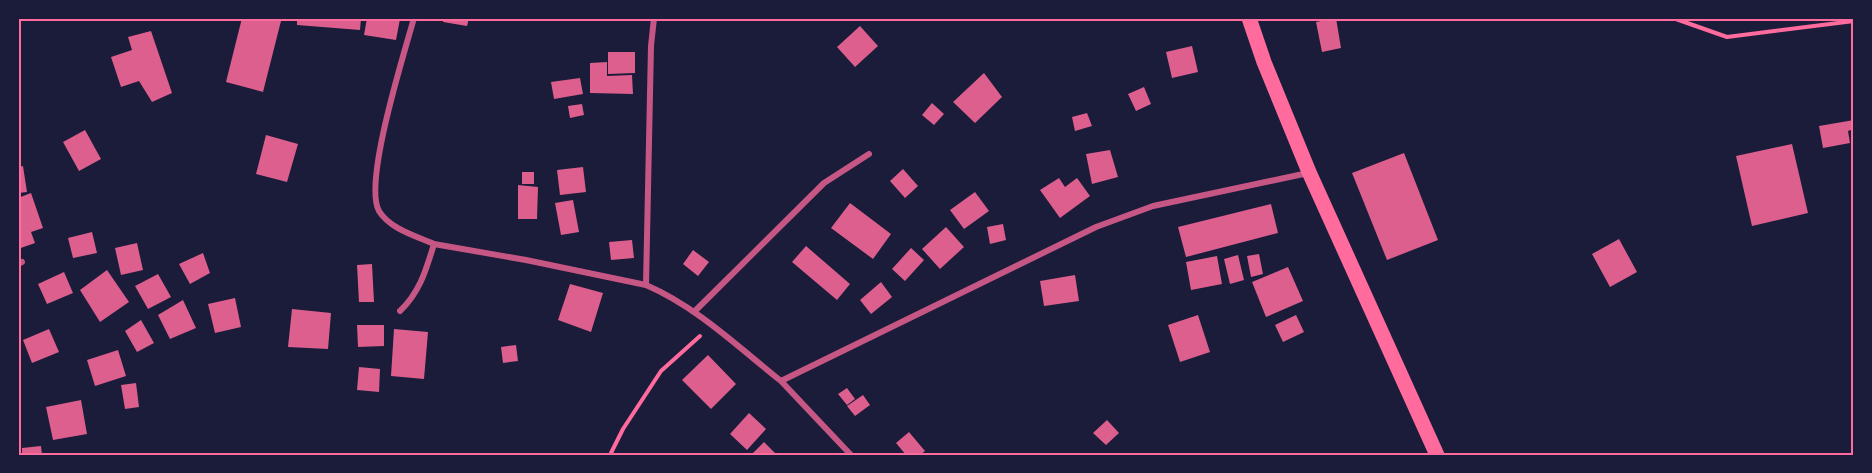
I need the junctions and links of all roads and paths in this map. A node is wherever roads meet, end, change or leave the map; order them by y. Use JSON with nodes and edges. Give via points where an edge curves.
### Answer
{"nodes":[{"id":1,"x":414,"y":18,"type":"edge"},
{"id":2,"x":654,"y":18,"type":"edge"},
{"id":3,"x":1249,"y":18,"type":"edge"},
{"id":4,"x":1673,"y":18,"type":"edge"},
{"id":5,"x":1854,"y":21,"type":"edge"},
{"id":6,"x":869,"y":154,"type":"dead end"},
{"id":7,"x":1309,"y":172,"type":"junction"},
{"id":8,"x":434,"y":244,"type":"junction"},
{"id":9,"x":646,"y":285,"type":"junction"},
{"id":10,"x":400,"y":311,"type":"dead end"},
{"id":11,"x":695,"y":311,"type":"junction"},
{"id":12,"x":712,"y":326,"type":"junction"},
{"id":13,"x":781,"y":381,"type":"junction"},
{"id":14,"x":610,"y":455,"type":"edge"},
{"id":15,"x":851,"y":455,"type":"edge"},
{"id":16,"x":1437,"y":455,"type":"edge"}],
"edges":[{"from":1,"to":8,"type":"street","via":[[379,154],[375,200],[389,223]]},
{"from":2,"to":9,"type":"street"},
{"from":3,"to":7,"type":"main road"},
{"from":4,"to":5,"type":"path","via":[[1726,37]]},
{"from":6,"to":11,"type":"street","via":[[824,183]]},
{"from":7,"to":13,"type":"street","via":[[1153,206],[1096,227]]},
{"from":7,"to":16,"type":"main road"},
{"from":8,"to":9,"type":"street"},
{"from":8,"to":10,"type":"street","via":[[418,290]]},
{"from":9,"to":11,"type":"street"},
{"from":11,"to":12,"type":"street"},
{"from":12,"to":13,"type":"street"},
{"from":12,"to":14,"type":"path","via":[[661,370],[622,429]]},
{"from":13,"to":15,"type":"street"}]}
